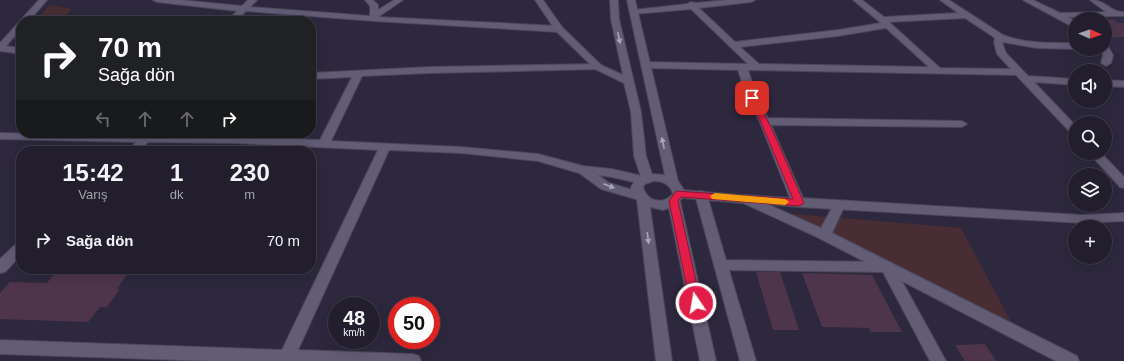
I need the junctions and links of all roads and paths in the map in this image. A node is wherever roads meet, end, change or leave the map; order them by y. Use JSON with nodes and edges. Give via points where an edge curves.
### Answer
{"nodes":[{"id":1,"x":43,"y":0,"type":"edge"},
{"id":2,"x":158,"y":0,"type":"edge"},
{"id":3,"x":253,"y":0,"type":"edge"},
{"id":4,"x":368,"y":0,"type":"edge"},
{"id":5,"x":399,"y":0,"type":"edge"},
{"id":6,"x":539,"y":0,"type":"edge"},
{"id":7,"x":614,"y":0,"type":"edge"},
{"id":8,"x":631,"y":0,"type":"edge"},
{"id":9,"x":686,"y":0,"type":"edge"},
{"id":10,"x":751,"y":0,"type":"edge"},
{"id":11,"x":857,"y":0,"type":"edge"},
{"id":12,"x":944,"y":0,"type":"edge"},
{"id":13,"x":1027,"y":0,"type":"edge"},
{"id":14,"x":1094,"y":0,"type":"edge"},
{"id":15,"x":694,"y":7,"type":"junction"},
{"id":16,"x":244,"y":9,"type":"junction"},
{"id":17,"x":634,"y":12,"type":"junction"},
{"id":18,"x":1120,"y":14,"type":"edge"},
{"id":19,"x":967,"y":15,"type":"junction"},
{"id":20,"x":1059,"y":15,"type":"junction"},
{"id":21,"x":29,"y":16,"type":"edge"},
{"id":22,"x":236,"y":16,"type":"edge"},
{"id":23,"x":374,"y":17,"type":"junction"},
{"id":24,"x":1068,"y":21,"type":"edge"},
{"id":25,"x":885,"y":23,"type":"junction"},
{"id":26,"x":559,"y":29,"type":"junction"},
{"id":27,"x":16,"y":30,"type":"edge"},
{"id":28,"x":1000,"y":37,"type":"junction"},
{"id":29,"x":733,"y":45,"type":"junction"},
{"id":30,"x":1068,"y":46,"type":"edge"},
{"id":31,"x":1,"y":48,"type":"edge"},
{"id":32,"x":16,"y":50,"type":"edge"},
{"id":33,"x":1108,"y":56,"type":"edge"},
{"id":34,"x":1106,"y":63,"type":"dead end"},
{"id":35,"x":646,"y":65,"type":"junction"},
{"id":36,"x":598,"y":67,"type":"junction"},
{"id":37,"x":742,"y":67,"type":"junction"},
{"id":38,"x":756,"y":67,"type":"junction"},
{"id":39,"x":937,"y":70,"type":"junction"},
{"id":40,"x":359,"y":73,"type":"junction"},
{"id":41,"x":1022,"y":75,"type":"junction"},
{"id":42,"x":316,"y":76,"type":"edge"},
{"id":43,"x":629,"y":81,"type":"junction"},
{"id":44,"x":1068,"y":81,"type":"edge"},
{"id":45,"x":1112,"y":83,"type":"edge"},
{"id":46,"x":1124,"y":84,"type":"edge"},
{"id":47,"x":764,"y":120,"type":"junction"},
{"id":48,"x":962,"y":124,"type":"dead end"},
{"id":49,"x":1068,"y":124,"type":"edge"},
{"id":50,"x":0,"y":136,"type":"edge"},
{"id":51,"x":16,"y":136,"type":"edge"},
{"id":52,"x":136,"y":138,"type":"edge"},
{"id":53,"x":145,"y":139,"type":"junction"},
{"id":54,"x":324,"y":144,"type":"junction"},
{"id":55,"x":139,"y":146,"type":"edge"},
{"id":56,"x":385,"y":146,"type":"junction"},
{"id":57,"x":1102,"y":160,"type":"edge"},
{"id":58,"x":583,"y":170,"type":"junction"},
{"id":59,"x":644,"y":179,"type":"junction"},
{"id":60,"x":672,"y":181,"type":"junction"},
{"id":61,"x":1124,"y":184,"type":"edge"},
{"id":62,"x":701,"y":195,"type":"junction"},
{"id":63,"x":676,"y":197,"type":"junction"},
{"id":64,"x":641,"y":198,"type":"junction"},
{"id":65,"x":745,"y":199,"type":"junction"},
{"id":66,"x":799,"y":203,"type":"junction"},
{"id":67,"x":839,"y":205,"type":"junction"},
{"id":68,"x":1124,"y":217,"type":"edge"},
{"id":69,"x":824,"y":235,"type":"junction"},
{"id":70,"x":16,"y":252,"type":"edge"},
{"id":71,"x":722,"y":265,"type":"junction"},
{"id":72,"x":887,"y":267,"type":"junction"},
{"id":73,"x":0,"y":268,"type":"edge"},
{"id":74,"x":0,"y":347,"type":"edge"},
{"id":75,"x":286,"y":359,"type":"edge"},
{"id":76,"x":413,"y":361,"type":"edge"},
{"id":77,"x":664,"y":361,"type":"edge"},
{"id":78,"x":708,"y":361,"type":"edge"},
{"id":79,"x":748,"y":361,"type":"edge"},
{"id":80,"x":938,"y":361,"type":"edge"},
{"id":81,"x":1071,"y":361,"type":"edge"}],
"edges":[{"from":1,"to":21,"type":"street"},
{"from":2,"to":16,"type":"street"},
{"from":3,"to":16,"type":"street"},
{"from":4,"to":23,"type":"street","via":[[374,5]]},
{"from":5,"to":23,"type":"street"},
{"from":6,"to":26,"type":"street"},
{"from":7,"to":43,"type":"street","one_way":true,"via":[[615,19]]},
{"from":8,"to":17,"type":"street"},
{"from":9,"to":15,"type":"street"},
{"from":10,"to":15,"type":"street"},
{"from":11,"to":25,"type":"street"},
{"from":12,"to":19,"type":"street"},
{"from":13,"to":20,"type":"street"},
{"from":14,"to":18,"type":"street"},
{"from":15,"to":17,"type":"street"},
{"from":15,"to":29,"type":"street"},
{"from":16,"to":22,"type":"street"},
{"from":16,"to":23,"type":"street"},
{"from":17,"to":35,"type":"street"},
{"from":18,"to":20,"type":"street"},
{"from":19,"to":25,"type":"street"},
{"from":19,"to":28,"type":"street"},
{"from":20,"to":24,"type":"street"},
{"from":23,"to":26,"type":"street","via":[[418,23]]},
{"from":25,"to":29,"type":"street","via":[[838,33]]},
{"from":25,"to":39,"type":"street"},
{"from":26,"to":36,"type":"street"},
{"from":27,"to":31,"type":"street"},
{"from":28,"to":30,"type":"street","via":[[1017,42]]},
{"from":28,"to":41,"type":"street","via":[[998,42],[1002,54]]},
{"from":29,"to":38,"type":"street"},
{"from":31,"to":32,"type":"street"},
{"from":33,"to":34,"type":"street"},
{"from":35,"to":37,"type":"street"},
{"from":60,"to":35,"type":"street","one_way":true},
{"from":36,"to":40,"type":"street"},
{"from":36,"to":43,"type":"street"},
{"from":37,"to":38,"type":"street"},
{"from":37,"to":47,"type":"street","via":[[752,98]]},
{"from":38,"to":39,"type":"street"},
{"from":39,"to":41,"type":"street"},
{"from":40,"to":42,"type":"street"},
{"from":40,"to":54,"type":"street"},
{"from":41,"to":44,"type":"street"},
{"from":41,"to":49,"type":"street"},
{"from":43,"to":59,"type":"street","via":[[636,112]]},
{"from":45,"to":46,"type":"street"},
{"from":47,"to":48,"type":"street"},
{"from":47,"to":66,"type":"street"},
{"from":50,"to":51,"type":"street"},
{"from":52,"to":53,"type":"street"},
{"from":53,"to":54,"type":"street"},
{"from":53,"to":55,"type":"street"},
{"from":54,"to":56,"type":"street"},
{"from":56,"to":58,"type":"street","via":[[538,158]]},
{"from":56,"to":75,"type":"street"},
{"from":57,"to":61,"type":"street"},
{"from":58,"to":59,"type":"street"},
{"from":58,"to":64,"type":"street","one_way":true,"via":[[605,186]]},
{"from":59,"to":60,"type":"street","via":[[660,177]]},
{"from":59,"to":64,"type":"street","via":[[636,187]]},
{"from":60,"to":63,"type":"street","via":[[676,185]]},
{"from":62,"to":63,"type":"street"},
{"from":62,"to":65,"type":"street"},
{"from":62,"to":71,"type":"street"},
{"from":63,"to":64,"type":"street","via":[[662,205],[648,203]]},
{"from":63,"to":78,"type":"street"},
{"from":64,"to":77,"type":"street","one_way":true},
{"from":65,"to":66,"type":"street"},
{"from":65,"to":69,"type":"street"},
{"from":66,"to":67,"type":"street"},
{"from":67,"to":68,"type":"street","via":[[1082,219]]},
{"from":67,"to":69,"type":"street"},
{"from":69,"to":72,"type":"street"},
{"from":70,"to":73,"type":"street"},
{"from":71,"to":72,"type":"street"},
{"from":71,"to":79,"type":"street"},
{"from":72,"to":80,"type":"street"},
{"from":72,"to":81,"type":"street"},
{"from":74,"to":75,"type":"street"},
{"from":75,"to":76,"type":"street"}]}
